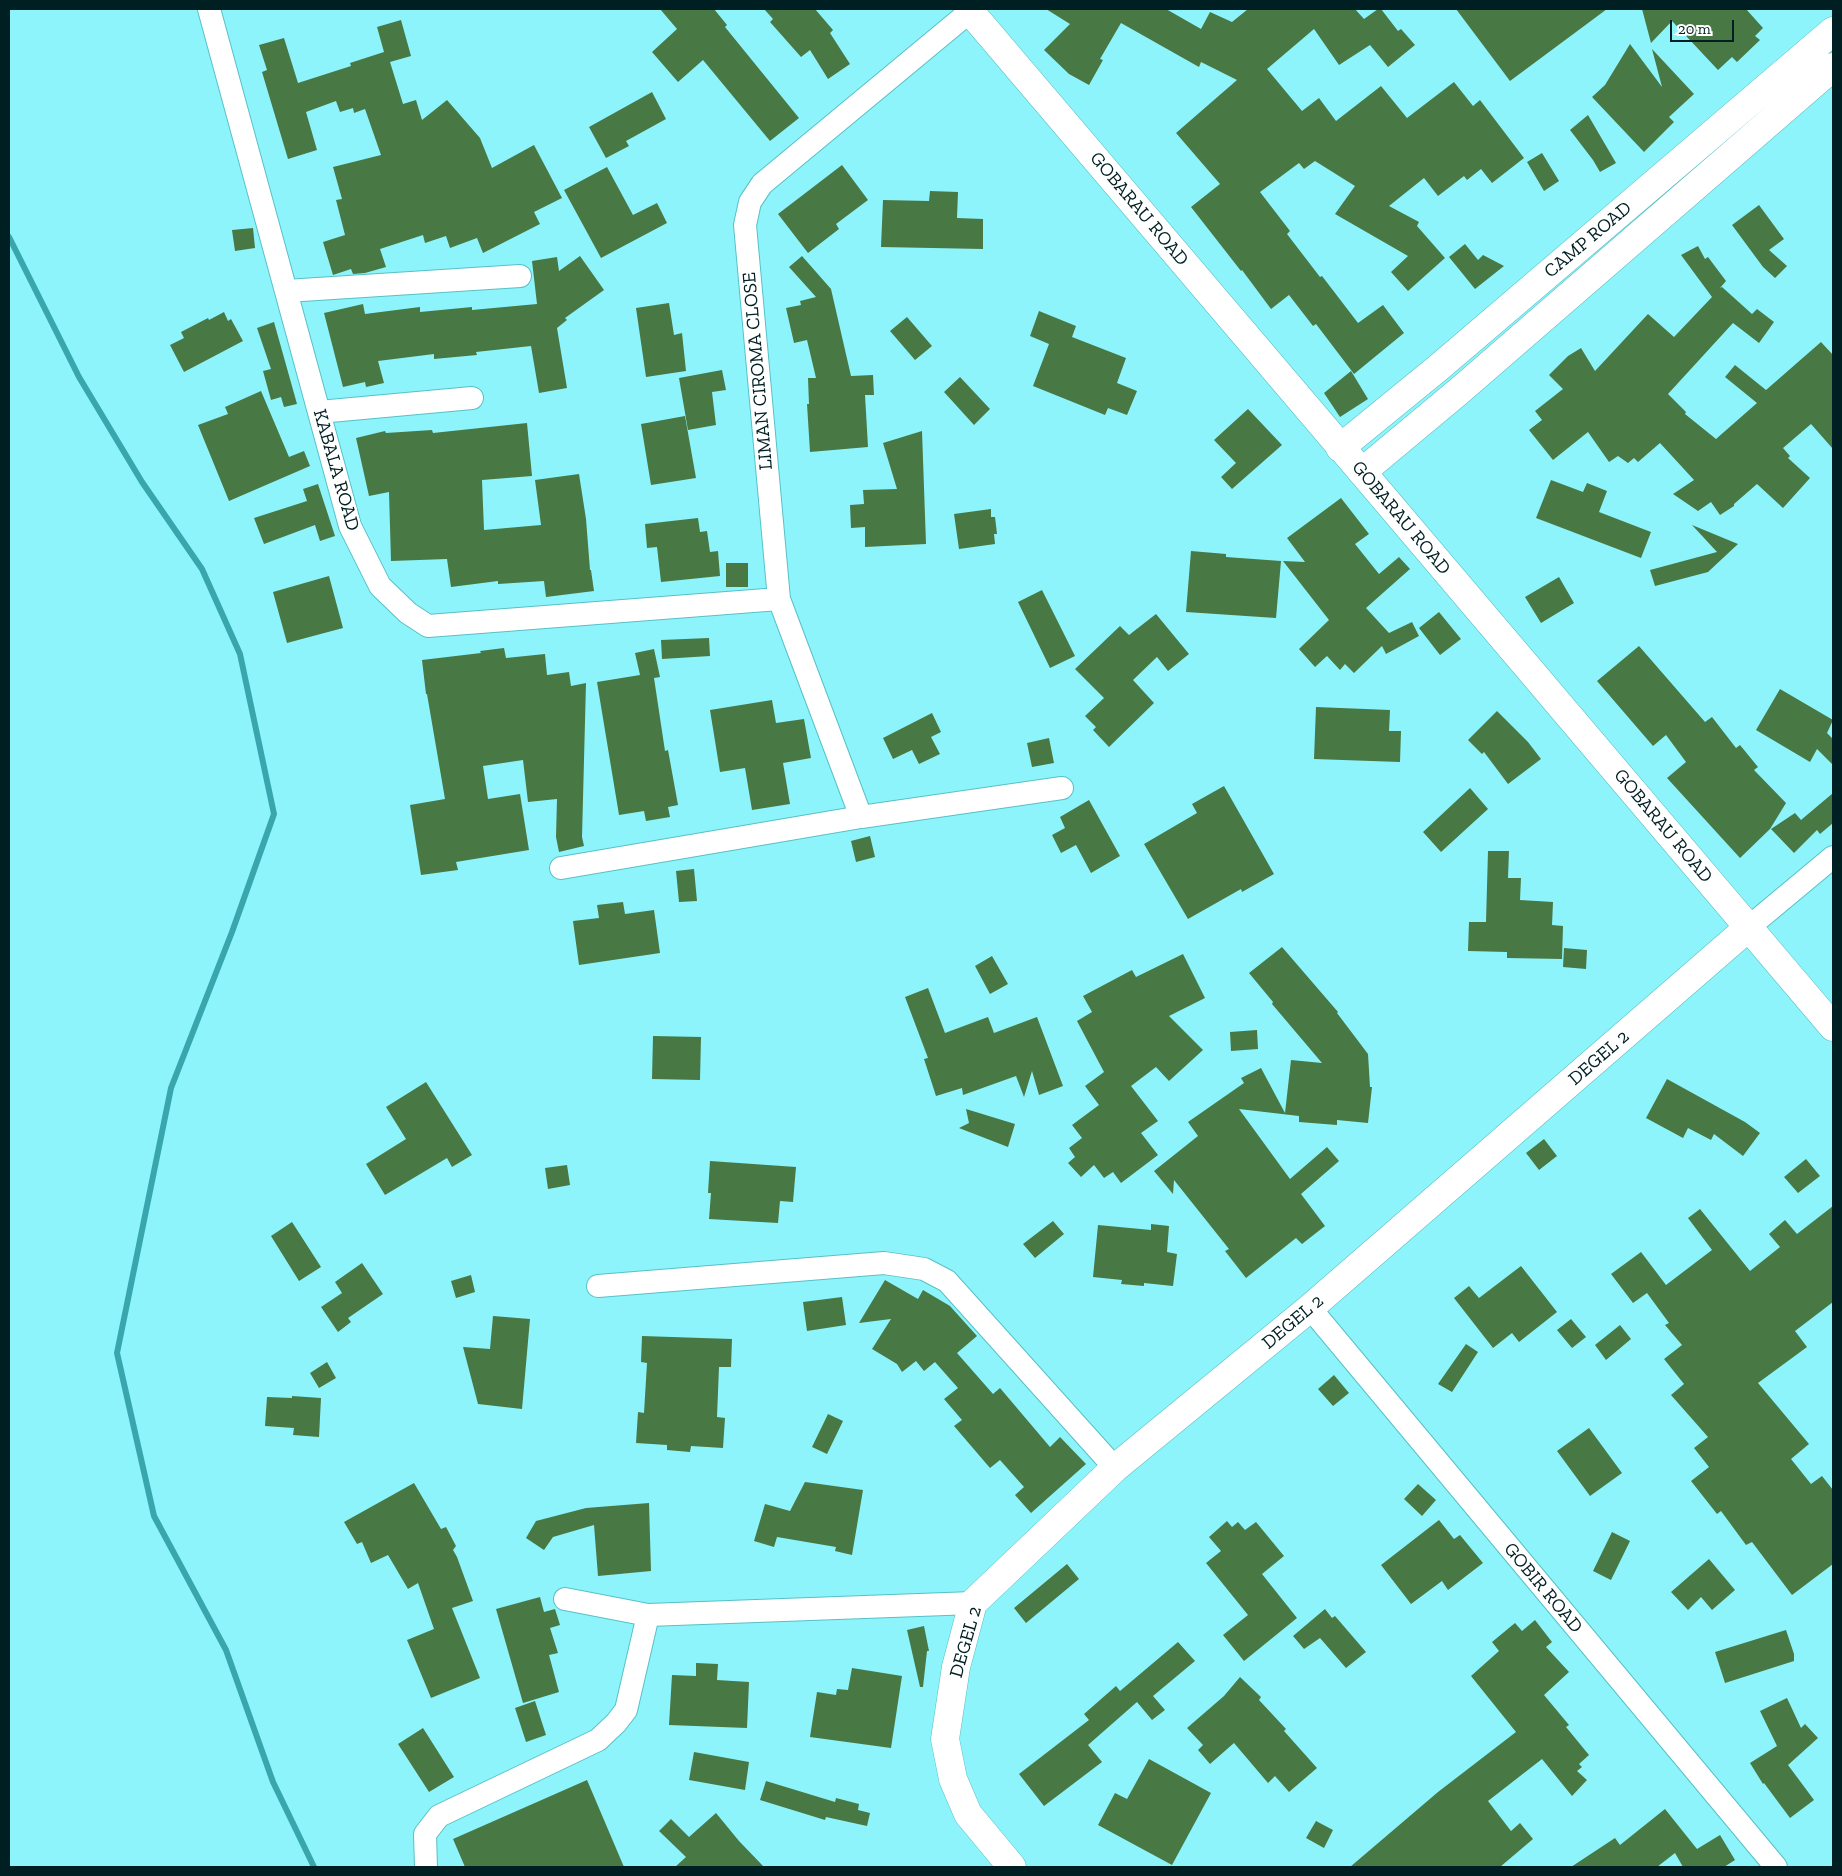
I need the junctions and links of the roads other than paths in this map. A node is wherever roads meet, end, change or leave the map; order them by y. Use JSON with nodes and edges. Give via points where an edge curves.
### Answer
{"nodes":[{"id":1,"x":208,"y":10,"type":"edge"},
{"id":2,"x":970,"y":10,"type":"edge"},
{"id":3,"x":1833,"y":31,"type":"edge"},
{"id":4,"x":1833,"y":67,"type":"edge"},
{"id":5,"x":520,"y":276,"type":"dead end"},
{"id":6,"x":286,"y":291,"type":"junction"},
{"id":7,"x":1438,"y":368,"type":"junction"},
{"id":8,"x":1458,"y":392,"type":"junction"},
{"id":9,"x":472,"y":398,"type":"dead end"},
{"id":10,"x":319,"y":412,"type":"junction"},
{"id":11,"x":1340,"y":448,"type":"junction"},
{"id":12,"x":1362,"y":472,"type":"junction"},
{"id":13,"x":779,"y":599,"type":"junction"},
{"id":14,"x":1062,"y":788,"type":"dead end"},
{"id":15,"x":861,"y":817,"type":"junction"},
{"id":16,"x":1833,"y":857,"type":"edge"},
{"id":17,"x":561,"y":868,"type":"dead end"},
{"id":18,"x":1749,"y":927,"type":"junction"},
{"id":19,"x":1833,"y":1027,"type":"edge"},
{"id":20,"x":598,"y":1286,"type":"dead end"},
{"id":21,"x":1310,"y":1308,"type":"junction"},
{"id":22,"x":1115,"y":1468,"type":"junction"},
{"id":23,"x":565,"y":1599,"type":"dead end"},
{"id":24,"x":973,"y":1603,"type":"junction"},
{"id":25,"x":648,"y":1615,"type":"junction"},
{"id":26,"x":426,"y":1867,"type":"edge"},
{"id":27,"x":1012,"y":1867,"type":"edge"},
{"id":28,"x":1776,"y":1867,"type":"edge"}],
"edges":[{"from":1,"to":6,"type":"street","name":"KABALA ROAD"},
{"from":2,"to":11,"type":"street","name":"GOBARAU ROAD"},
{"from":2,"to":13,"type":"street","name":"LIMAN CIROMA CLOSE","via":[[762,184],[750,202],[745,224]]},
{"from":3,"to":7,"type":"street","name":"CAMP ROAD"},
{"from":4,"to":8,"type":"street","name":"CAMP ROAD"},
{"from":5,"to":6,"type":"street"},
{"from":6,"to":10,"type":"street","name":"KABALA ROAD"},
{"from":7,"to":8,"type":"street"},
{"from":7,"to":11,"type":"street","name":"CAMP ROAD"},
{"from":8,"to":12,"type":"street","name":"CAMP ROAD"},
{"from":9,"to":10,"type":"street"},
{"from":10,"to":13,"type":"street","name":"KABALA ROAD","via":[[350,526],[380,586],[408,613],[428,626]]},
{"from":11,"to":12,"type":"street","name":"GOBARAU ROAD"},
{"from":12,"to":18,"type":"street","name":"GOBARAU ROAD"},
{"from":13,"to":15,"type":"street","name":"LIMAN CIROMA CLOSE"},
{"from":14,"to":15,"type":"street"},
{"from":15,"to":17,"type":"street"},
{"from":16,"to":18,"type":"street","name":"DEGEL 2"},
{"from":18,"to":19,"type":"street","name":"GOBARAU ROAD"},
{"from":18,"to":21,"type":"street","name":"DEGEL 2"},
{"from":20,"to":22,"type":"street","via":[[884,1263],[924,1269],[947,1281]]},
{"from":21,"to":22,"type":"street","name":"DEGEL 2"},
{"from":21,"to":28,"type":"street","name":"GOBIR ROAD"},
{"from":22,"to":24,"type":"street","name":"DEGEL 2"},
{"from":23,"to":25,"type":"street"},
{"from":24,"to":25,"type":"street"},
{"from":24,"to":27,"type":"street","name":"DEGEL 2","via":[[956,1667],[945,1739],[953,1780],[968,1814]]},
{"from":25,"to":26,"type":"street","via":[[626,1710],[616,1723],[598,1740],[438,1816],[425,1834]]}]}
